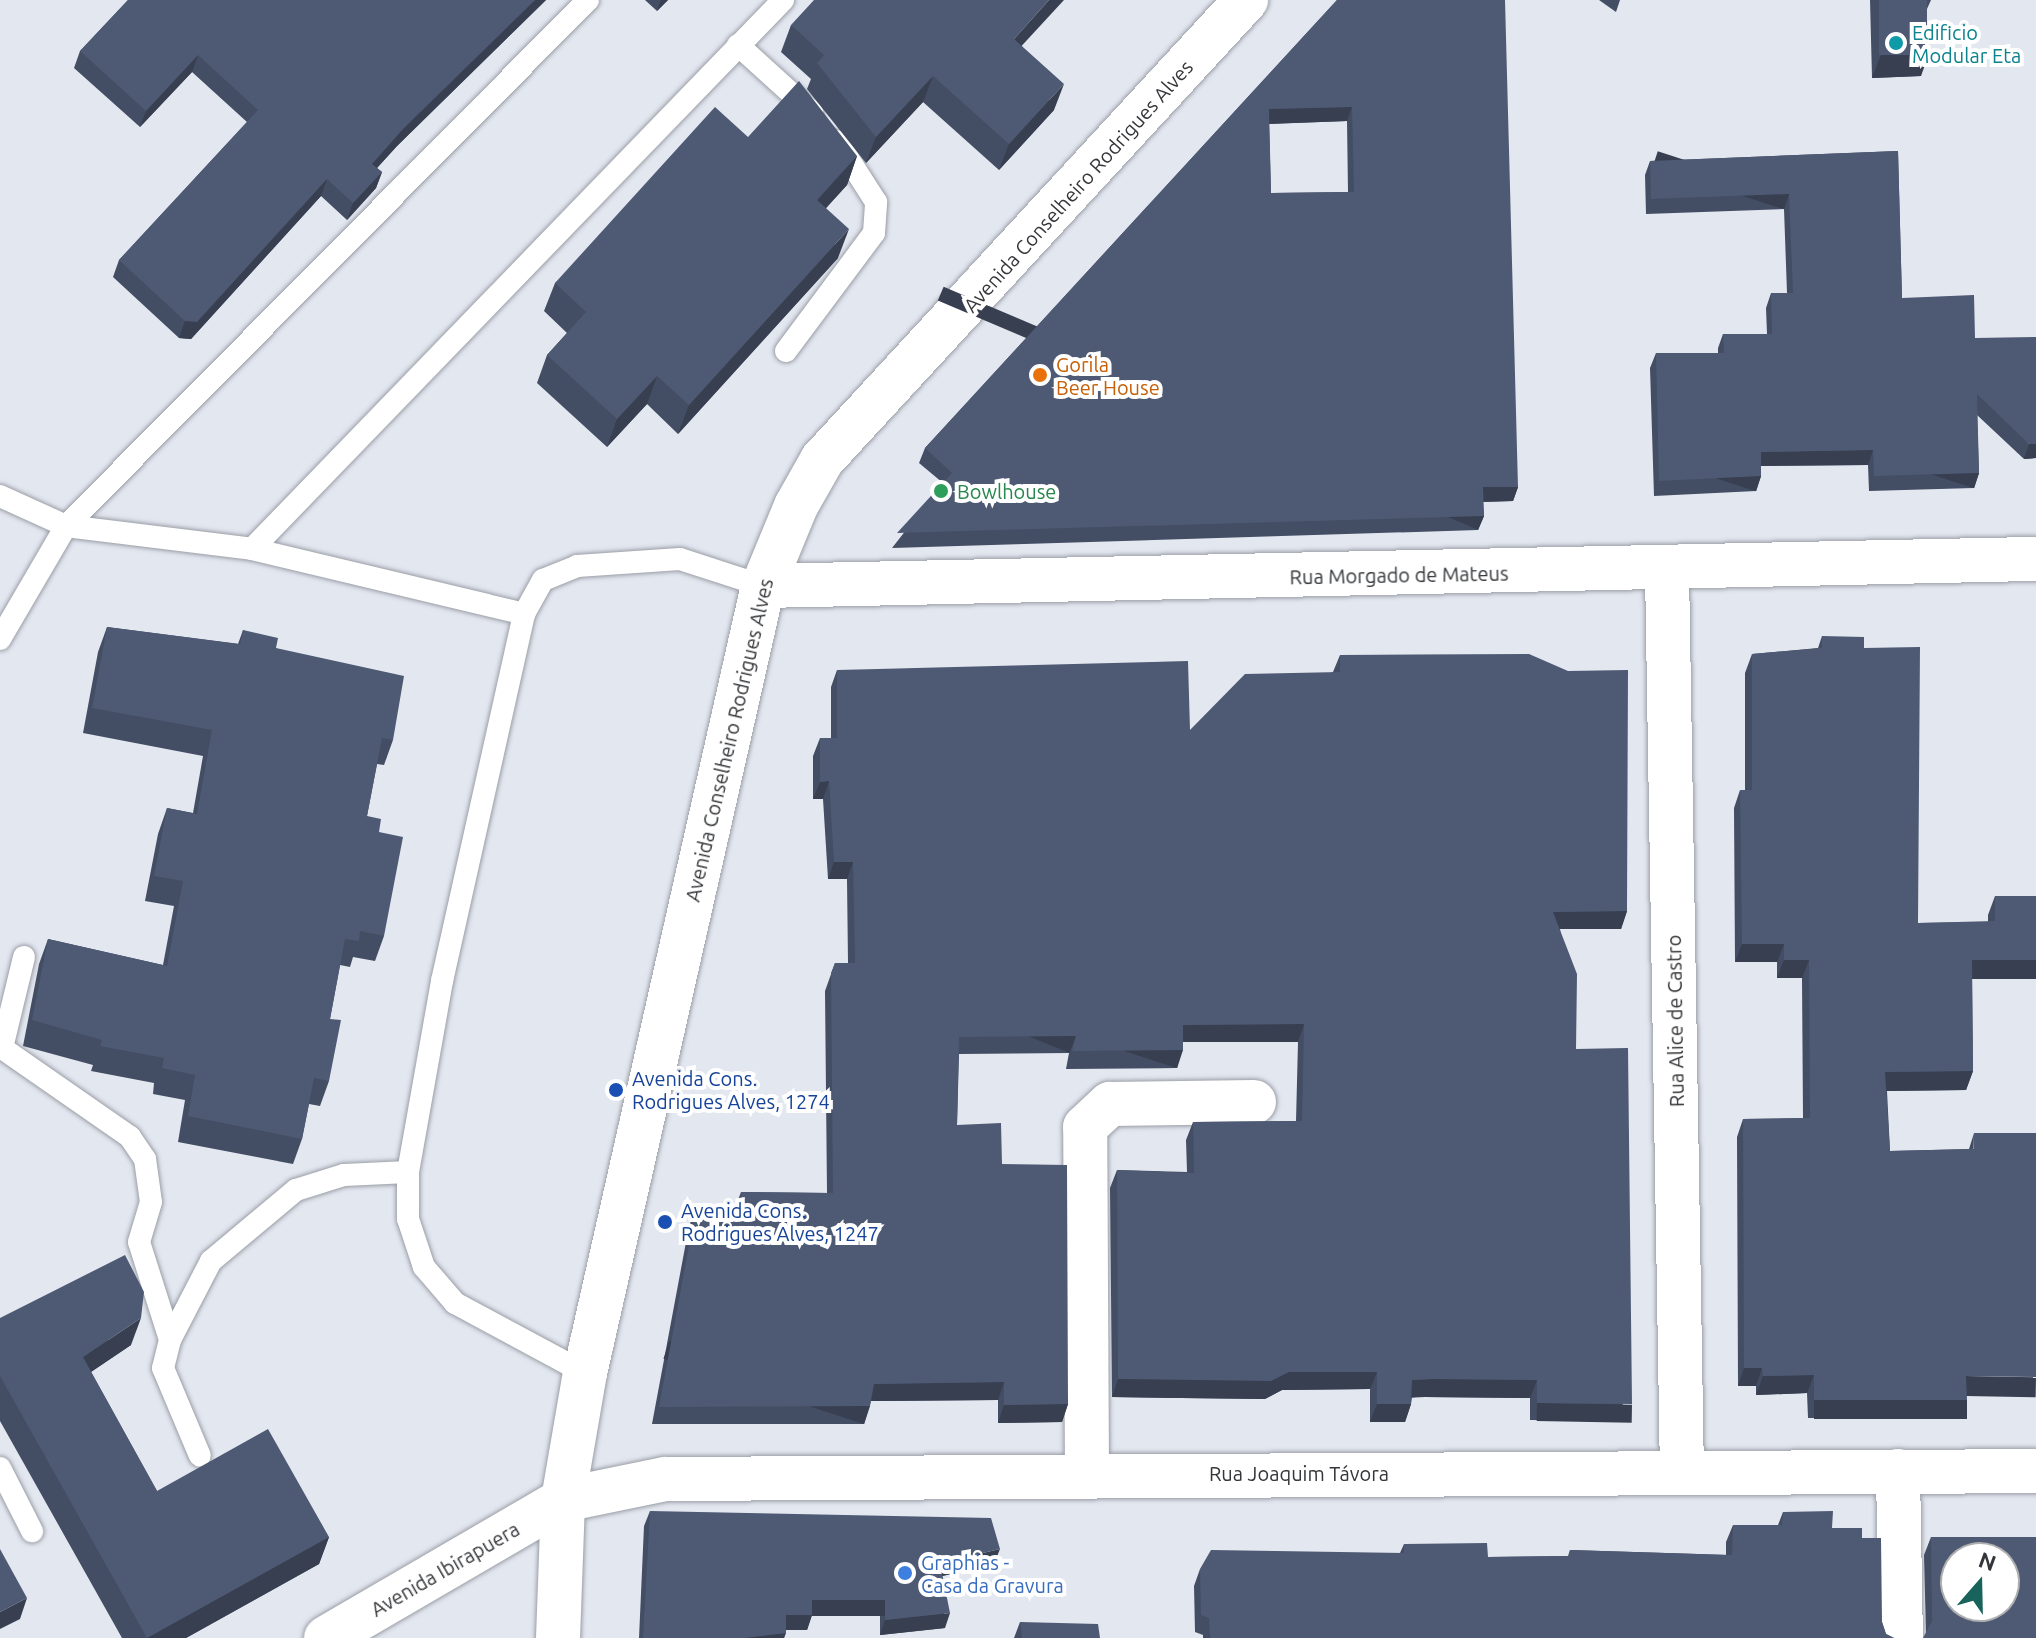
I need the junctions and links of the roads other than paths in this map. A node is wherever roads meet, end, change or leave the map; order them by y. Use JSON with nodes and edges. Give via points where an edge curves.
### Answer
{"nodes":[{"id":1,"x":588,"y":0,"type":"edge"},
{"id":2,"x":783,"y":0,"type":"edge"},
{"id":3,"x":1246,"y":0,"type":"edge"},
{"id":4,"x":738,"y":45,"type":"junction"},
{"id":5,"x":786,"y":351,"type":"dead end"},
{"id":6,"x":0,"y":496,"type":"edge"},
{"id":7,"x":66,"y":526,"type":"junction"},
{"id":8,"x":252,"y":549,"type":"junction"},
{"id":9,"x":2036,"y":559,"type":"edge"},
{"id":10,"x":1667,"y":570,"type":"junction"},
{"id":11,"x":763,"y":586,"type":"junction"},
{"id":12,"x":524,"y":614,"type":"junction"},
{"id":13,"x":0,"y":639,"type":"edge"},
{"id":14,"x":24,"y":957,"type":"dead end"},
{"id":15,"x":1254,"y":1102,"type":"dead end"},
{"id":16,"x":408,"y":1172,"type":"junction"},
{"id":17,"x":170,"y":1340,"type":"junction"},
{"id":18,"x":585,"y":1373,"type":"junction"},
{"id":19,"x":200,"y":1456,"type":"dead end"},
{"id":20,"x":0,"y":1468,"type":"edge"},
{"id":21,"x":1898,"y":1471,"type":"junction"},
{"id":22,"x":2036,"y":1471,"type":"edge"},
{"id":23,"x":1682,"y":1472,"type":"junction"},
{"id":24,"x":1087,"y":1474,"type":"junction"},
{"id":25,"x":563,"y":1500,"type":"junction"},
{"id":26,"x":32,"y":1531,"type":"dead end"},
{"id":27,"x":326,"y":1638,"type":"edge"},
{"id":28,"x":558,"y":1638,"type":"edge"},
{"id":29,"x":1901,"y":1638,"type":"edge"}],
"edges":[{"from":1,"to":7,"type":"lane"},
{"from":2,"to":4,"type":"lane"},
{"from":3,"to":11,"type":"street","name":"Avenida Conselheiro Rodrigues Alves","via":[[822,460]]},
{"from":4,"to":5,"type":"lane","via":[[819,119],[876,202],[874,233]]},
{"from":4,"to":8,"type":"lane"},
{"from":6,"to":7,"type":"lane"},
{"from":7,"to":8,"type":"lane"},
{"from":7,"to":13,"type":"lane"},
{"from":8,"to":12,"type":"lane"},
{"from":9,"to":10,"type":"street","name":"Rua Morgado de Mateus"},
{"from":10,"to":11,"type":"street","name":"Rua Morgado de Mateus"},
{"from":10,"to":23,"type":"street","name":"Rua Alice de Castro"},
{"from":11,"to":12,"type":"lane","via":[[680,559],[577,566],[543,580]]},
{"from":11,"to":18,"type":"street","name":"Avenida Conselheiro Rodrigues Alves"},
{"from":12,"to":16,"type":"lane","via":[[442,981]]},
{"from":14,"to":17,"type":"lane","via":[[2,1048],[130,1137],[145,1159],[151,1202],[139,1242]]},
{"from":15,"to":24,"type":"street","via":[[1110,1104],[1085,1127]]},
{"from":16,"to":17,"type":"lane","via":[[344,1175],[296,1190],[211,1261]]},
{"from":16,"to":18,"type":"lane","via":[[408,1219],[424,1267],[455,1303]]},
{"from":17,"to":19,"type":"lane","via":[[163,1368]]},
{"from":18,"to":25,"type":"street","name":"Avenida Conselheiro Rodrigues Alves"},
{"from":20,"to":26,"type":"lane"},
{"from":21,"to":22,"type":"street","name":"Rua Joaquim Távora"},
{"from":21,"to":23,"type":"street","name":"Rua Joaquim Távora"},
{"from":21,"to":29,"type":"street"},
{"from":23,"to":24,"type":"street","name":"Rua Joaquim Távora"},
{"from":24,"to":25,"type":"street","name":"Rua Joaquim Távora","via":[[665,1479]]},
{"from":25,"to":27,"type":"street","name":"Avenida Ibirapuera"},
{"from":25,"to":28,"type":"street","name":"Avenida Conselheiro Rodrigues Alves"}]}
